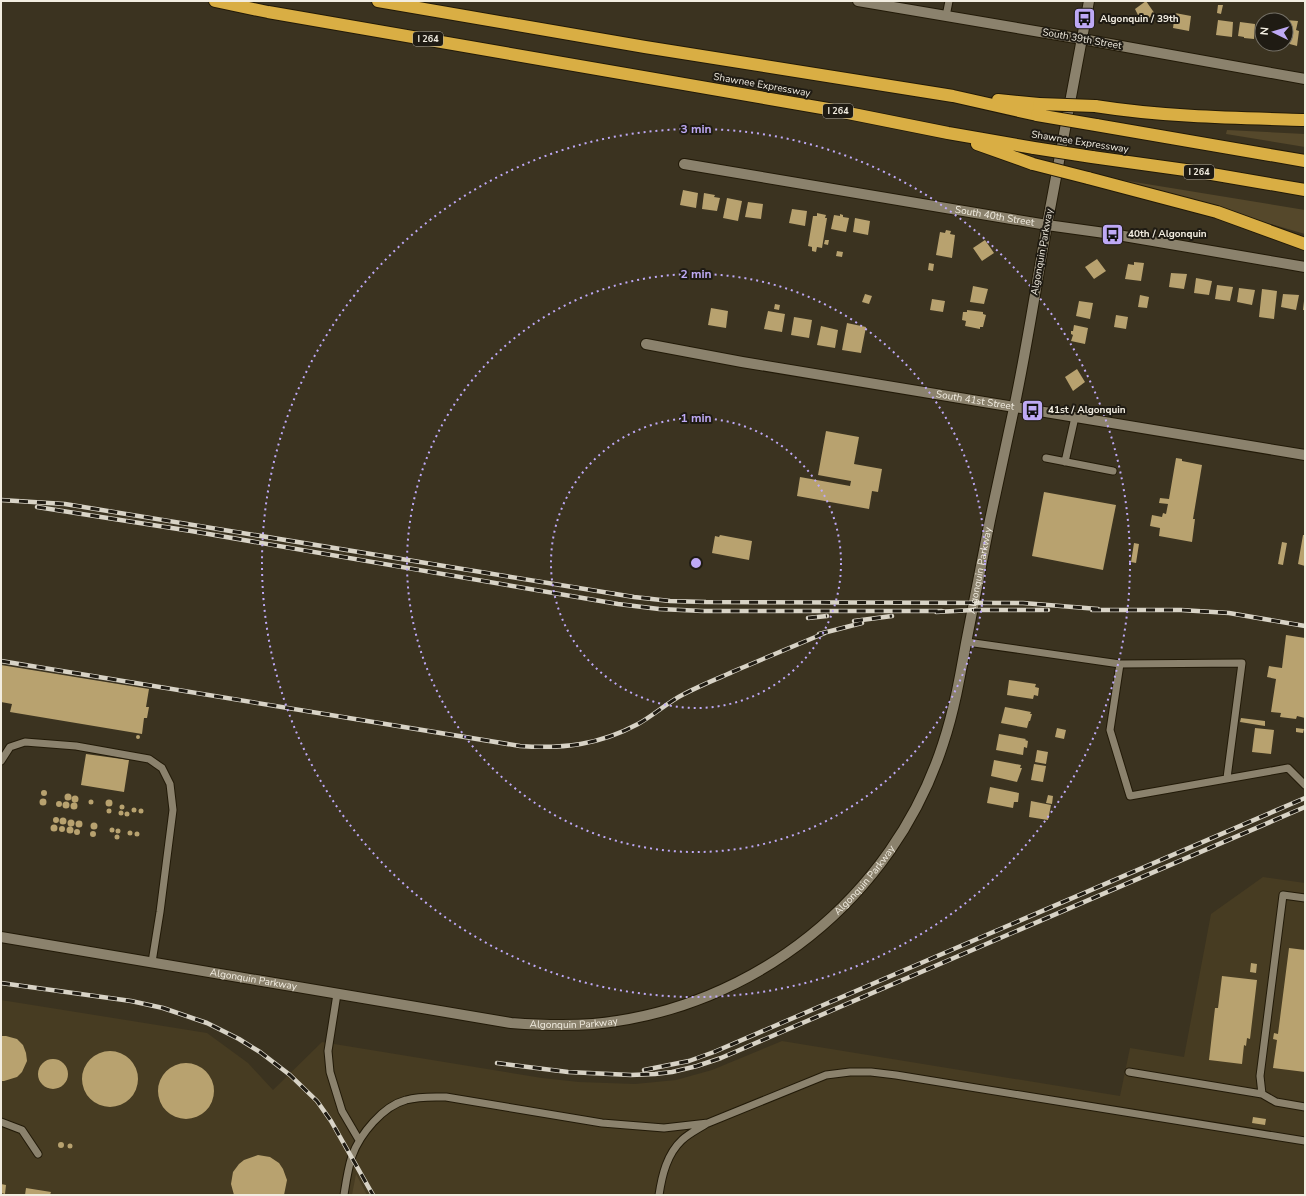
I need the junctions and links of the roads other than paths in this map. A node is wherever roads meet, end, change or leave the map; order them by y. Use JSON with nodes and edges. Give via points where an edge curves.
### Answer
{"nodes":[{"id":1,"x":215,"y":1,"type":"edge"},
{"id":2,"x":378,"y":1,"type":"edge"},
{"id":3,"x":860,"y":1,"type":"edge"},
{"id":4,"x":949,"y":1,"type":"edge"},
{"id":5,"x":1089,"y":1,"type":"edge"},
{"id":6,"x":946,"y":16,"type":"junction"},
{"id":7,"x":1082,"y":39,"type":"junction"},
{"id":8,"x":1305,"y":78,"type":"edge"},
{"id":9,"x":1038,"y":110,"type":"junction"},
{"id":10,"x":1305,"y":120,"type":"edge"},
{"id":11,"x":948,"y":133,"type":"junction"},
{"id":12,"x":1305,"y":161,"type":"edge"},
{"id":13,"x":684,"y":164,"type":"dead end"},
{"id":14,"x":1305,"y":190,"type":"edge"},
{"id":15,"x":1047,"y":225,"type":"junction"},
{"id":16,"x":1305,"y":244,"type":"edge"},
{"id":17,"x":1305,"y":267,"type":"edge"},
{"id":18,"x":646,"y":344,"type":"dead end"},
{"id":19,"x":1014,"y":407,"type":"junction"},
{"id":20,"x":1075,"y":417,"type":"junction"},
{"id":21,"x":1305,"y":456,"type":"edge"},
{"id":22,"x":1046,"y":458,"type":"dead end"},
{"id":23,"x":1065,"y":462,"type":"junction"},
{"id":24,"x":1113,"y":471,"type":"dead end"},
{"id":25,"x":967,"y":642,"type":"junction"},
{"id":26,"x":1120,"y":664,"type":"junction"},
{"id":27,"x":1,"y":761,"type":"edge"},
{"id":28,"x":1227,"y":778,"type":"junction"},
{"id":29,"x":1305,"y":785,"type":"edge"},
{"id":30,"x":1305,"y":898,"type":"edge"},
{"id":31,"x":1,"y":937,"type":"edge"},
{"id":32,"x":152,"y":962,"type":"junction"},
{"id":33,"x":336,"y":994,"type":"junction"},
{"id":34,"x":1129,"y":1072,"type":"dead end"},
{"id":35,"x":1262,"y":1094,"type":"junction"},
{"id":36,"x":1305,"y":1107,"type":"edge"},
{"id":37,"x":1,"y":1122,"type":"edge"},
{"id":38,"x":708,"y":1123,"type":"junction"},
{"id":39,"x":359,"y":1140,"type":"junction"},
{"id":40,"x":1305,"y":1141,"type":"edge"},
{"id":41,"x":38,"y":1154,"type":"dead end"},
{"id":42,"x":344,"y":1195,"type":"edge"},
{"id":43,"x":659,"y":1195,"type":"edge"}],
"edges":[{"from":1,"to":11,"type":"highway","name":"Shawnee Expressway","number":"I 264","via":[[828,109]]},
{"from":2,"to":9,"type":"highway","name":"Shawnee Expressway"},
{"from":3,"to":6,"type":"street","name":"South 39th Street"},
{"from":4,"to":6,"type":"lane"},
{"from":5,"to":7,"type":"street","name":"Algonquin Parkway"},
{"from":6,"to":7,"type":"street","name":"South 39th Street"},
{"from":7,"to":8,"type":"street","name":"South 39th Street"},
{"from":7,"to":15,"type":"street","name":"Algonquin Parkway"},
{"from":9,"to":10,"type":"highway","bridge":true,"via":[[1095,106],[1187,117]]},
{"from":9,"to":12,"type":"highway","name":"Shawnee Expressway","bridge":true,"via":[[1096,124]]},
{"from":11,"to":14,"type":"highway","name":"Shawnee Expressway","number":"I 264","bridge":true},
{"from":11,"to":16,"type":"highway","bridge":true,"via":[[1033,164],[1217,212]]},
{"from":13,"to":15,"type":"street","name":"South 40th Street"},
{"from":15,"to":17,"type":"street","name":"South 40th Street"},
{"from":15,"to":19,"type":"street","name":"Algonquin Parkway"},
{"from":18,"to":19,"type":"street","name":"South 41st Street"},
{"from":19,"to":20,"type":"street","name":"South 41st Street"},
{"from":19,"to":25,"type":"street","name":"Algonquin Parkway"},
{"from":20,"to":21,"type":"street","name":"South 41st Street"},
{"from":20,"to":23,"type":"lane"},
{"from":22,"to":23,"type":"lane"},
{"from":23,"to":24,"type":"lane"},
{"from":25,"to":26,"type":"lane"},
{"from":25,"to":33,"type":"street","name":"Algonquin Parkway","via":[[955,704],[943,745],[913,815],[866,882],[841,909],[776,961],[701,999],[623,1020],[591,1024],[511,1023]]},
{"from":26,"to":28,"type":"lane","via":[[1110,730],[1130,796]]},
{"from":26,"to":28,"type":"lane","via":[[1242,662]]},
{"from":27,"to":32,"type":"lane","via":[[10,747],[25,742],[76,746],[149,759],[162,768],[170,784],[173,810]]},
{"from":28,"to":29,"type":"lane","via":[[1288,768]]},
{"from":30,"to":35,"type":"lane","via":[[1283,895],[1260,1076]]},
{"from":31,"to":32,"type":"street","name":"Algonquin Parkway"},
{"from":32,"to":33,"type":"street","name":"Algonquin Parkway"},
{"from":33,"to":39,"type":"lane","via":[[328,1051],[330,1072],[342,1111]]},
{"from":34,"to":35,"type":"lane"},
{"from":35,"to":36,"type":"lane","via":[[1276,1102]]},
{"from":37,"to":41,"type":"lane","via":[[22,1130]]},
{"from":38,"to":39,"type":"lane","via":[[664,1128],[647,1127],[595,1122],[446,1097],[425,1096],[405,1100],[391,1107]]},
{"from":38,"to":40,"type":"lane","via":[[826,1075],[871,1072]]},
{"from":38,"to":43,"type":"lane","via":[[683,1139],[673,1150],[664,1169]]},
{"from":39,"to":42,"type":"lane","via":[[352,1157]]}]}
